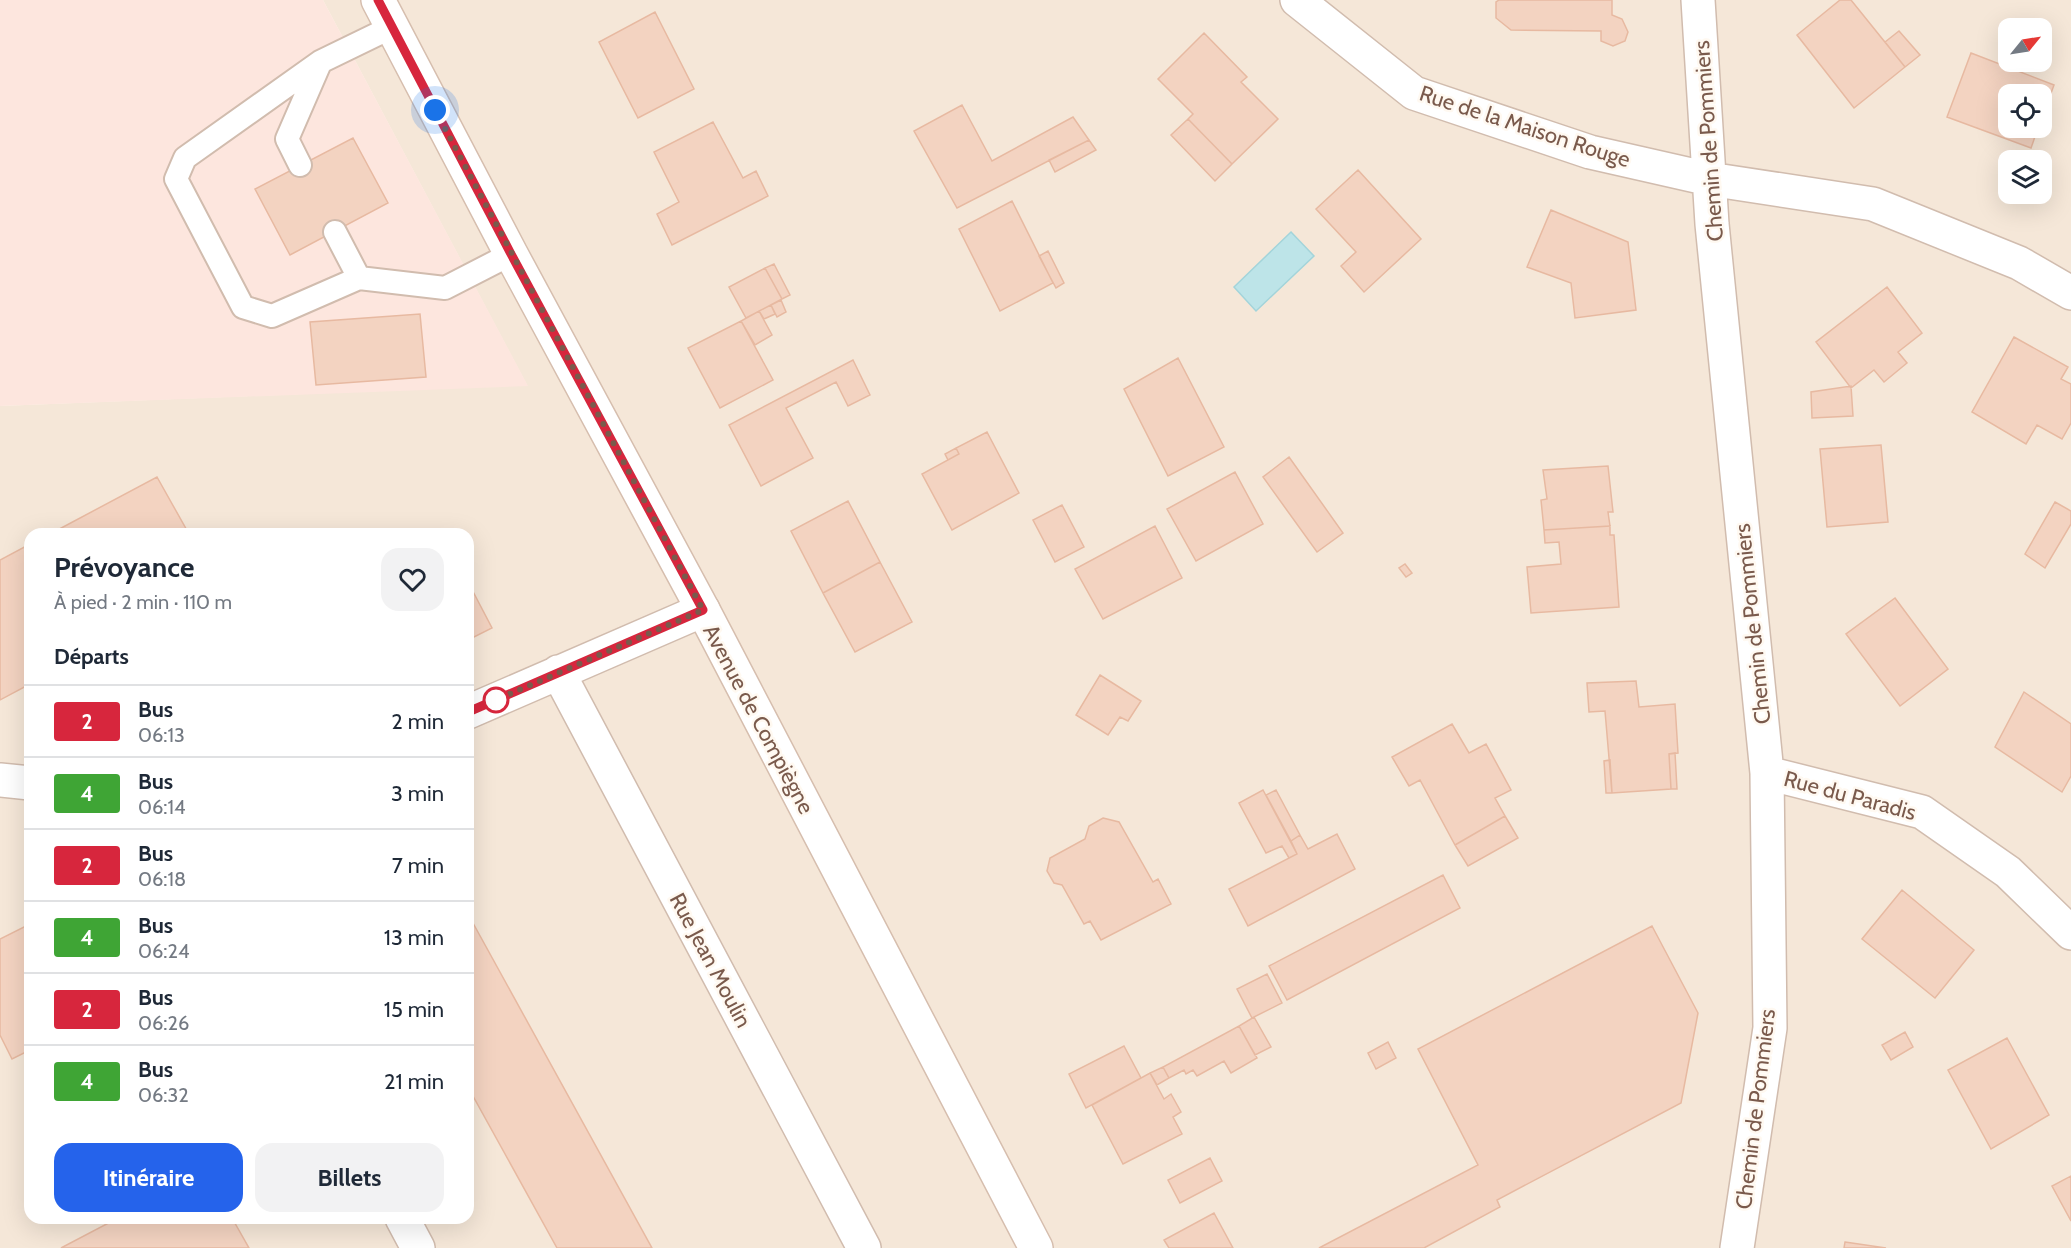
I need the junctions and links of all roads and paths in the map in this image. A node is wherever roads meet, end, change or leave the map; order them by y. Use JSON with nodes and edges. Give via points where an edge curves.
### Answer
{"nodes":[{"id":1,"x":1297,"y":0,"type":"edge"},
{"id":2,"x":1698,"y":0,"type":"edge"},
{"id":3,"x":385,"y":13,"type":"edge"},
{"id":4,"x":320,"y":62,"type":"junction"},
{"id":5,"x":300,"y":165,"type":"dead end"},
{"id":6,"x":1709,"y":179,"type":"junction"},
{"id":7,"x":335,"y":231,"type":"dead end"},
{"id":8,"x":511,"y":254,"type":"junction"},
{"id":9,"x":359,"y":278,"type":"junction"},
{"id":10,"x":2071,"y":293,"type":"edge"},
{"id":11,"x":703,"y":610,"type":"junction"},
{"id":12,"x":558,"y":672,"type":"junction"},
{"id":13,"x":474,"y":709,"type":"edge"},
{"id":14,"x":1767,"y":773,"type":"junction"},
{"id":15,"x":0,"y":780,"type":"edge"},
{"id":16,"x":24,"y":782,"type":"edge"},
{"id":17,"x":2071,"y":933,"type":"edge"},
{"id":18,"x":405,"y":1224,"type":"edge"},
{"id":19,"x":418,"y":1248,"type":"edge"},
{"id":20,"x":864,"y":1248,"type":"edge"},
{"id":21,"x":1036,"y":1248,"type":"edge"},
{"id":22,"x":1737,"y":1248,"type":"edge"}],
"edges":[{"from":1,"to":6,"type":"street","name":"Rue de la Maison Rouge","via":[[1414,93],[1590,152]]},
{"from":2,"to":6,"type":"street","name":"Chemin de Pommiers"},
{"from":3,"to":4,"type":"lane"},
{"from":3,"to":8,"type":"street","name":"Avenue de Compiègne"},
{"from":4,"to":5,"type":"lane","via":[[287,139]]},
{"from":4,"to":9,"type":"lane","via":[[185,158],[176,179],[243,307],[272,316]]},
{"from":6,"to":10,"type":"street","name":"Rue de la Maison Rouge","via":[[1873,204],[2019,263]]},
{"from":6,"to":14,"type":"street","name":"Chemin de Pommiers"},
{"from":7,"to":9,"type":"lane"},
{"from":8,"to":9,"type":"lane","via":[[445,288]]},
{"from":8,"to":11,"type":"street","name":"Avenue de Compiègne"},
{"from":11,"to":12,"type":"street"},
{"from":11,"to":21,"type":"street","name":"Avenue de Compiègne"},
{"from":12,"to":13,"type":"street"},
{"from":12,"to":20,"type":"street","name":"Rue Jean Moulin"},
{"from":14,"to":17,"type":"street","name":"Rue du Paradis","via":[[1922,812],[2008,872]]},
{"from":14,"to":22,"type":"street","name":"Chemin de Pommiers","via":[[1770,1028]]},
{"from":15,"to":16,"type":"street"},
{"from":18,"to":19,"type":"street"}]}
